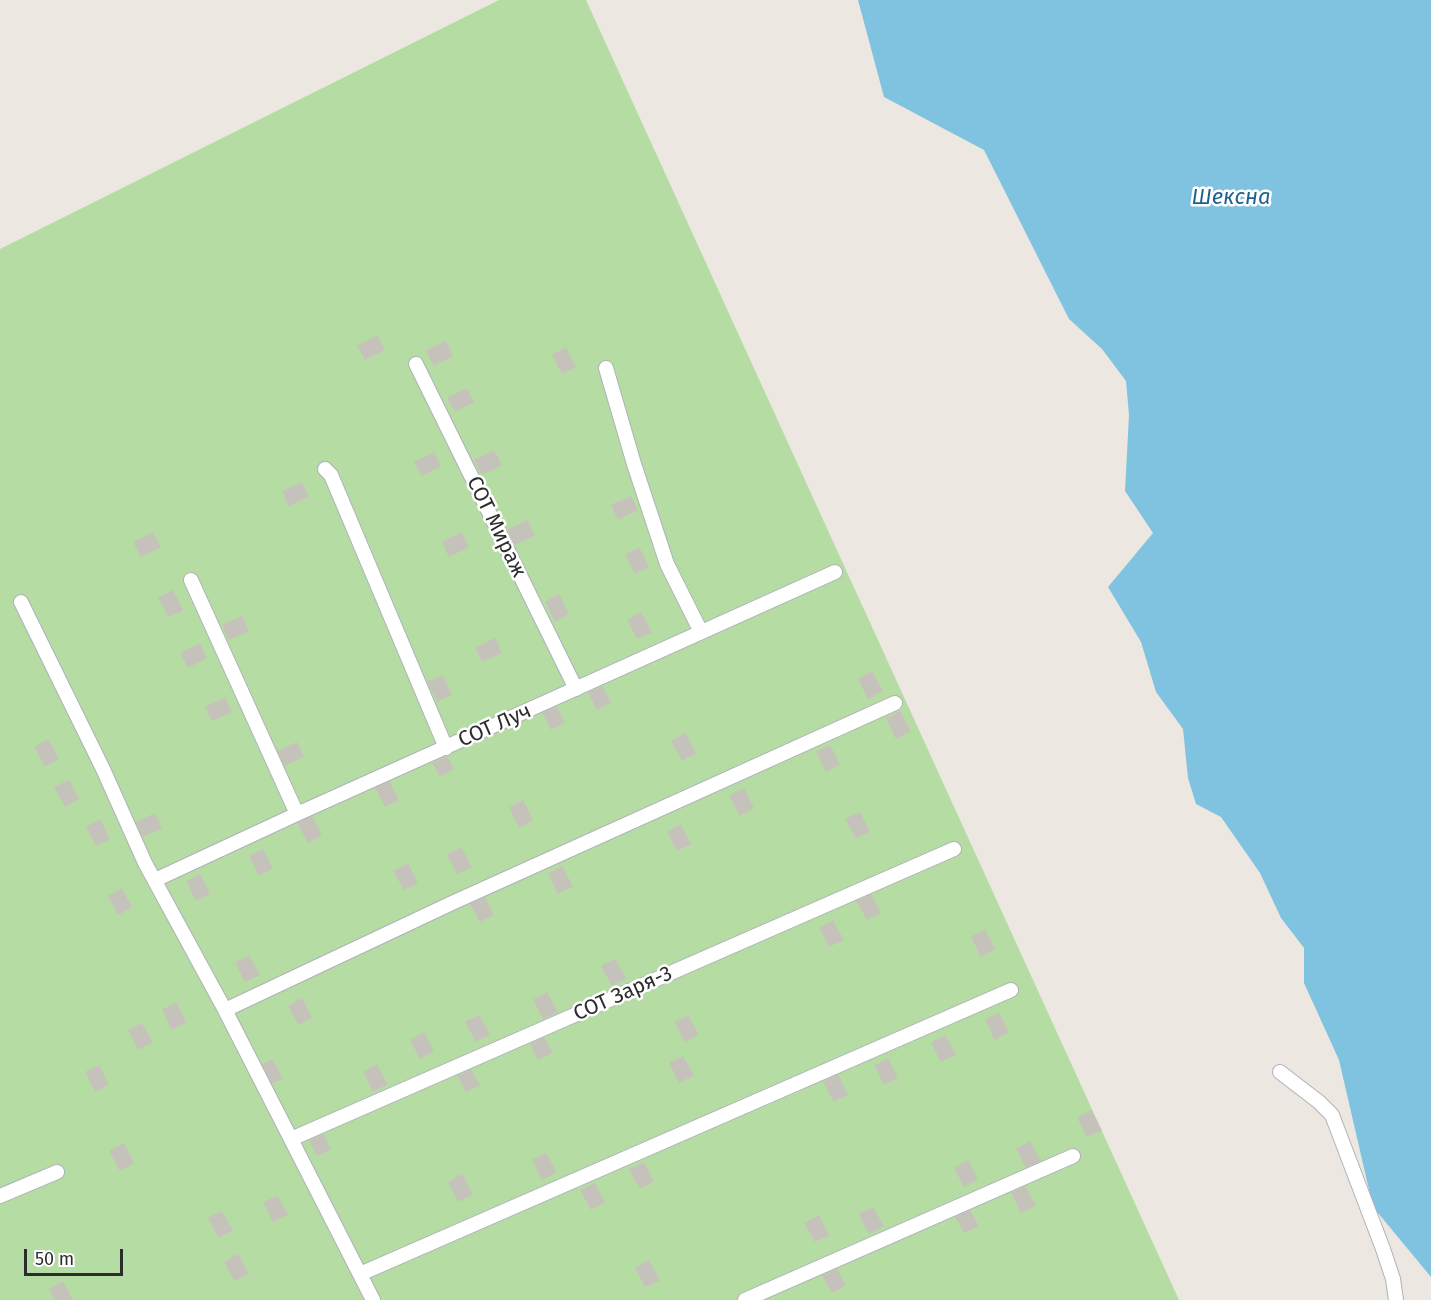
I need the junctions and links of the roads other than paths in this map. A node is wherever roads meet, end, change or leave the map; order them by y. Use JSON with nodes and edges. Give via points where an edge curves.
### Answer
{"nodes":[{"id":1,"x":416,"y":364,"type":"dead end"},
{"id":2,"x":606,"y":368,"type":"dead end"},
{"id":3,"x":325,"y":469,"type":"dead end"},
{"id":4,"x":835,"y":573,"type":"dead end"},
{"id":5,"x":191,"y":580,"type":"dead end"},
{"id":6,"x":21,"y":602,"type":"dead end"},
{"id":7,"x":701,"y":632,"type":"junction"},
{"id":8,"x":576,"y":689,"type":"junction"},
{"id":9,"x":895,"y":704,"type":"dead end"},
{"id":10,"x":446,"y":748,"type":"junction"},
{"id":11,"x":297,"y":814,"type":"junction"},
{"id":12,"x":954,"y":849,"type":"dead end"},
{"id":13,"x":155,"y":880,"type":"junction"},
{"id":14,"x":1011,"y":990,"type":"dead end"},
{"id":15,"x":225,"y":1010,"type":"junction"},
{"id":16,"x":1280,"y":1072,"type":"dead end"},
{"id":17,"x":291,"y":1140,"type":"junction"},
{"id":18,"x":1073,"y":1156,"type":"dead end"},
{"id":19,"x":57,"y":1172,"type":"dead end"},
{"id":20,"x":0,"y":1196,"type":"edge"},
{"id":21,"x":360,"y":1274,"type":"junction"},
{"id":22,"x":373,"y":1300,"type":"edge"},
{"id":23,"x":745,"y":1300,"type":"edge"},
{"id":24,"x":1396,"y":1300,"type":"edge"}],
"edges":[{"from":1,"to":8,"type":"street","name":"СОТ Мираж"},
{"from":2,"to":7,"type":"street","via":[[667,564]]},
{"from":3,"to":10,"type":"street","via":[[331,475]]},
{"from":4,"to":7,"type":"street","name":"СОТ Луч"},
{"from":5,"to":11,"type":"street"},
{"from":6,"to":13,"type":"street"},
{"from":7,"to":8,"type":"street","name":"СОТ Луч"},
{"from":8,"to":10,"type":"street","name":"СОТ Луч"},
{"from":9,"to":15,"type":"street","via":[[452,903]]},
{"from":10,"to":11,"type":"street","name":"СОТ Луч"},
{"from":11,"to":13,"type":"street","name":"СОТ Луч"},
{"from":12,"to":17,"type":"street","name":"СОТ Заря-3"},
{"from":13,"to":15,"type":"street"},
{"from":14,"to":21,"type":"street"},
{"from":15,"to":17,"type":"street"},
{"from":16,"to":24,"type":"street","via":[[1332,1115],[1383,1249]]},
{"from":17,"to":21,"type":"street"},
{"from":18,"to":23,"type":"street"},
{"from":19,"to":20,"type":"street"},
{"from":21,"to":22,"type":"street"}]}
